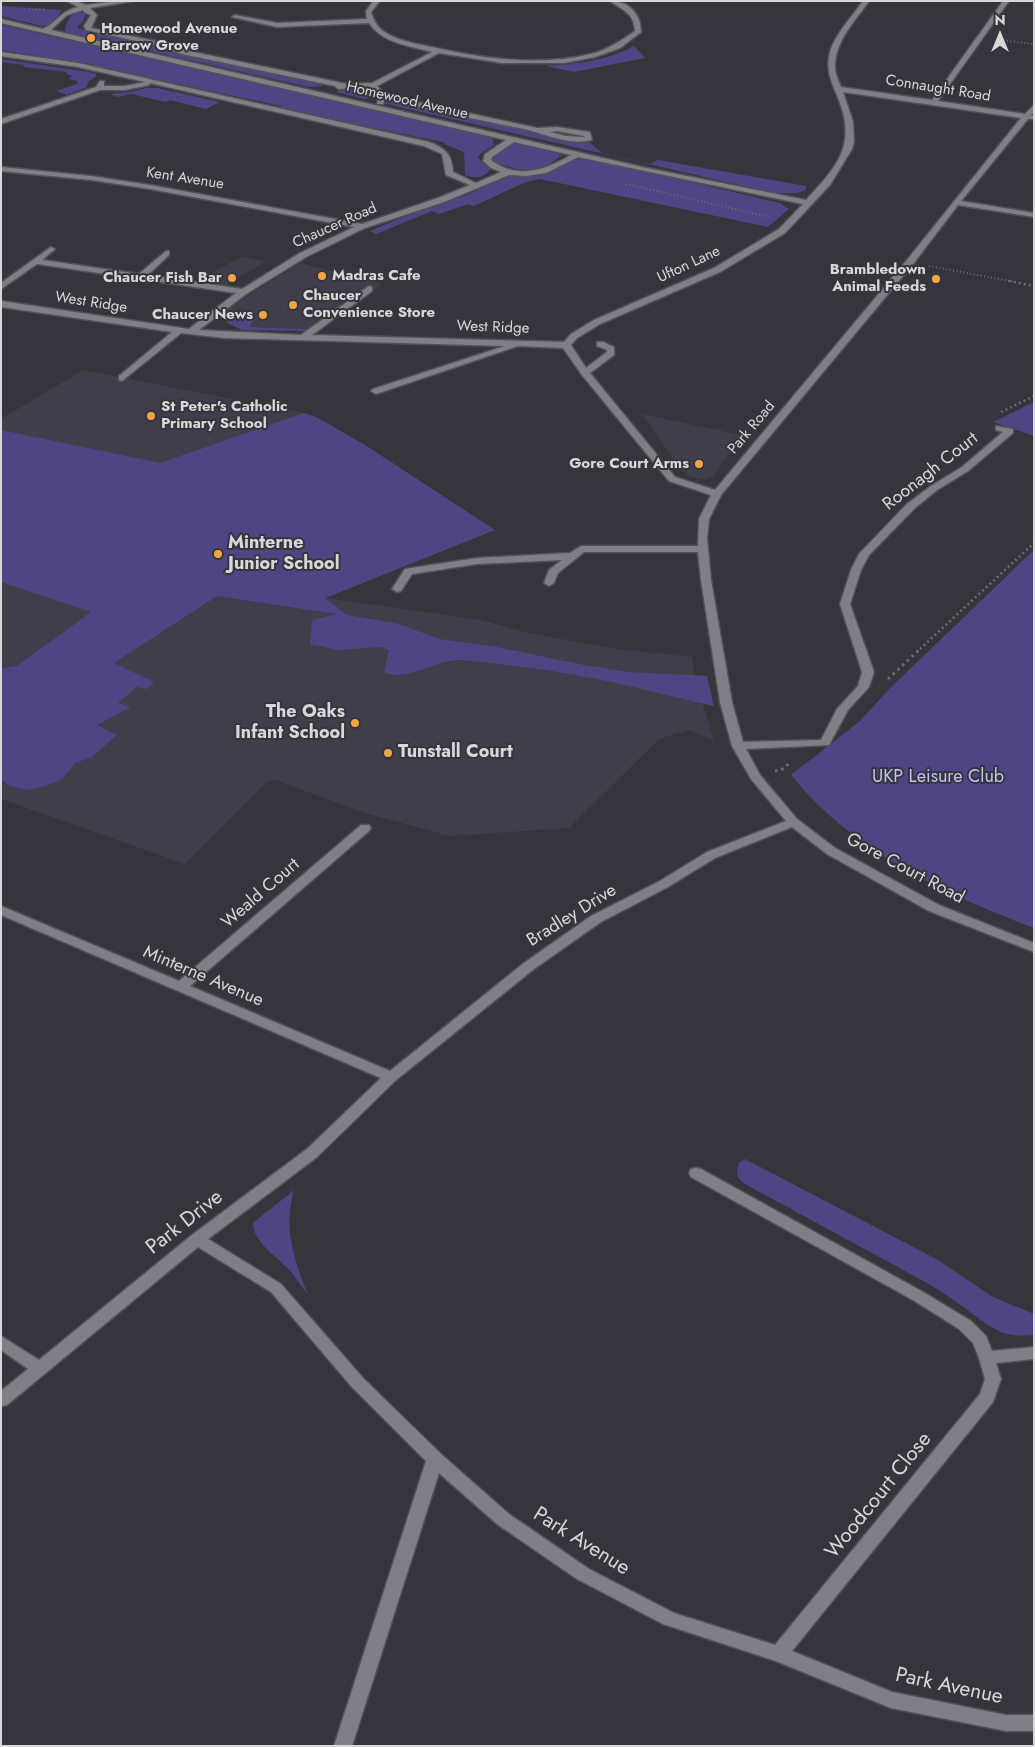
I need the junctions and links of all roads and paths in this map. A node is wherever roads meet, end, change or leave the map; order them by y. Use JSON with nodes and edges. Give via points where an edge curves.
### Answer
{"nodes":[{"id":1,"x":70,"y":1,"type":"edge"},
{"id":2,"x":131,"y":1,"type":"edge"},
{"id":3,"x":376,"y":1,"type":"edge"},
{"id":4,"x":613,"y":1,"type":"edge"},
{"id":5,"x":866,"y":1,"type":"edge"},
{"id":6,"x":1006,"y":1,"type":"edge"},
{"id":7,"x":86,"y":8,"type":"junction"},
{"id":8,"x":235,"y":16,"type":"dead end"},
{"id":9,"x":1,"y":21,"type":"edge"},
{"id":10,"x":370,"y":21,"type":"junction"},
{"id":11,"x":44,"y":32,"type":"junction"},
{"id":12,"x":981,"y":37,"type":"junction"},
{"id":13,"x":1034,"y":44,"type":"edge"},
{"id":14,"x":438,"y":51,"type":"junction"},
{"id":15,"x":1,"y":54,"type":"edge"},
{"id":16,"x":110,"y":73,"type":"junction"},
{"id":17,"x":153,"y":83,"type":"junction"},
{"id":18,"x":373,"y":85,"type":"junction"},
{"id":19,"x":346,"y":86,"type":"junction"},
{"id":20,"x":100,"y":88,"type":"junction"},
{"id":21,"x":838,"y":89,"type":"junction"},
{"id":22,"x":317,"y":94,"type":"junction"},
{"id":23,"x":383,"y":97,"type":"junction"},
{"id":24,"x":934,"y":102,"type":"junction"},
{"id":25,"x":372,"y":107,"type":"junction"},
{"id":26,"x":1034,"y":107,"type":"edge"},
{"id":27,"x":1030,"y":117,"type":"edge"},
{"id":28,"x":1,"y":122,"type":"edge"},
{"id":29,"x":537,"y":130,"type":"junction"},
{"id":30,"x":514,"y":138,"type":"junction"},
{"id":31,"x":579,"y":153,"type":"junction"},
{"id":32,"x":1,"y":169,"type":"edge"},
{"id":33,"x":506,"y":173,"type":"junction"},
{"id":34,"x":622,"y":183,"type":"dead end"},
{"id":35,"x":475,"y":185,"type":"junction"},
{"id":36,"x":956,"y":202,"type":"junction"},
{"id":37,"x":808,"y":203,"type":"junction"},
{"id":38,"x":1034,"y":215,"type":"edge"},
{"id":39,"x":791,"y":222,"type":"junction"},
{"id":40,"x":362,"y":226,"type":"junction"},
{"id":41,"x":51,"y":249,"type":"dead end"},
{"id":42,"x":166,"y":253,"type":"dead end"},
{"id":43,"x":35,"y":261,"type":"junction"},
{"id":44,"x":910,"y":262,"type":"junction"},
{"id":45,"x":142,"y":276,"type":"junction"},
{"id":46,"x":1034,"y":286,"type":"edge"},
{"id":47,"x":1,"y":287,"type":"edge"},
{"id":48,"x":369,"y":289,"type":"dead end"},
{"id":49,"x":243,"y":292,"type":"junction"},
{"id":50,"x":1,"y":304,"type":"edge"},
{"id":51,"x":179,"y":330,"type":"junction"},
{"id":52,"x":191,"y":332,"type":"junction"},
{"id":53,"x":303,"y":336,"type":"junction"},
{"id":54,"x":521,"y":343,"type":"junction"},
{"id":55,"x":566,"y":344,"type":"junction"},
{"id":56,"x":600,"y":344,"type":"dead end"},
{"id":57,"x":585,"y":373,"type":"junction"},
{"id":58,"x":122,"y":378,"type":"dead end"},
{"id":59,"x":376,"y":391,"type":"dead end"},
{"id":60,"x":1034,"y":396,"type":"edge"},
{"id":61,"x":999,"y":428,"type":"joint"},
{"id":62,"x":717,"y":494,"type":"junction"},
{"id":63,"x":1034,"y":543,"type":"edge"},
{"id":64,"x":703,"y":549,"type":"junction"},
{"id":65,"x":573,"y":556,"type":"junction"},
{"id":66,"x":549,"y":583,"type":"dead end"},
{"id":67,"x":396,"y":589,"type":"dead end"},
{"id":68,"x":881,"y":685,"type":"dead end"},
{"id":69,"x":824,"y":742,"type":"junction"},
{"id":70,"x":738,"y":746,"type":"junction"},
{"id":71,"x":755,"y":776,"type":"junction"},
{"id":72,"x":793,"y":822,"type":"junction"},
{"id":73,"x":365,"y":828,"type":"dead end"},
{"id":74,"x":1,"y":910,"type":"edge"},
{"id":75,"x":1034,"y":948,"type":"edge"},
{"id":76,"x":180,"y":988,"type":"junction"},
{"id":77,"x":391,"y":1076,"type":"junction"},
{"id":78,"x":696,"y":1173,"type":"dead end"},
{"id":79,"x":196,"y":1240,"type":"junction"},
{"id":80,"x":1,"y":1342,"type":"edge"},
{"id":81,"x":1034,"y":1353,"type":"edge"},
{"id":82,"x":987,"y":1358,"type":"junction"},
{"id":83,"x":39,"y":1368,"type":"junction"},
{"id":84,"x":1,"y":1400,"type":"edge"},
{"id":85,"x":435,"y":1460,"type":"junction"},
{"id":86,"x":779,"y":1654,"type":"junction"},
{"id":87,"x":1034,"y":1723,"type":"edge"},
{"id":88,"x":343,"y":1746,"type":"edge"}],
"edges":[{"from":1,"to":7,"type":"street"},
{"from":2,"to":7,"type":"street"},
{"from":3,"to":10,"type":"street","via":[[368,12]]},
{"from":4,"to":14,"type":"street","via":[[631,11],[639,22],[638,32],[627,42],[592,55],[513,62]]},
{"from":5,"to":21,"type":"street","name":"Ufton Lane","via":[[837,42],[833,53],[830,70]]},
{"from":6,"to":12,"type":"street"},
{"from":7,"to":11,"type":"street","via":[[67,13],[53,28]]},
{"from":7,"to":19,"type":"street","name":"Homewood Avenue","via":[[94,15],[88,29]]},
{"from":8,"to":10,"type":"street","via":[[277,25]]},
{"from":9,"to":11,"type":"street","name":"Homewood Avenue"},
{"from":10,"to":14,"type":"street","via":[[374,29],[386,36]]},
{"from":11,"to":22,"type":"street","name":"Homewood Avenue"},
{"from":12,"to":13,"type":"path"},
{"from":12,"to":24,"type":"street"},
{"from":14,"to":18,"type":"street"},
{"from":15,"to":16,"type":"street"},
{"from":16,"to":17,"type":"street"},
{"from":16,"to":20,"type":"street"},
{"from":17,"to":20,"type":"street"},
{"from":17,"to":35,"type":"street","via":[[443,149],[448,155],[449,173]]},
{"from":18,"to":19,"type":"street"},
{"from":18,"to":23,"type":"street"},
{"from":19,"to":22,"type":"street"},
{"from":20,"to":28,"type":"street"},
{"from":21,"to":24,"type":"street","name":"Connaught Road"},
{"from":21,"to":37,"type":"street","name":"Ufton Lane","via":[[849,122],[850,142],[827,183]]},
{"from":22,"to":25,"type":"street","name":"Homewood Avenue"},
{"from":23,"to":25,"type":"street","via":[[382,102]]},
{"from":23,"to":29,"type":"street","name":"Homewood Avenue"},
{"from":24,"to":27,"type":"street","name":"Connaught Road"},
{"from":25,"to":30,"type":"street","name":"Homewood Avenue"},
{"from":26,"to":27,"type":"street","name":"Park Road"},
{"from":27,"to":36,"type":"street","name":"Park Road"},
{"from":29,"to":29,"type":"street","name":"Homewood Avenue","via":[[573,140],[589,138],[587,134],[564,129]]},
{"from":30,"to":31,"type":"street","name":"Homewood Avenue"},
{"from":30,"to":33,"type":"street","via":[[488,156],[487,161],[492,166]]},
{"from":31,"to":33,"type":"street","name":"Chaucer Road","via":[[542,172]]},
{"from":31,"to":37,"type":"street","name":"Homewood Avenue"},
{"from":32,"to":40,"type":"street","name":"Kent Avenue","via":[[150,187]]},
{"from":33,"to":35,"type":"street","name":"Chaucer Road"},
{"from":34,"to":39,"type":"path"},
{"from":35,"to":40,"type":"street","name":"Chaucer Road","via":[[441,200]]},
{"from":36,"to":38,"type":"street"},
{"from":36,"to":44,"type":"street","name":"Park Road"},
{"from":37,"to":39,"type":"street","name":"Ufton Lane"},
{"from":39,"to":55,"type":"street","name":"Ufton Lane","via":[[782,231],[717,270],[597,322]]},
{"from":40,"to":49,"type":"street","name":"Chaucer Road","via":[[282,266]]},
{"from":41,"to":43,"type":"street"},
{"from":42,"to":45,"type":"street"},
{"from":43,"to":45,"type":"street"},
{"from":43,"to":47,"type":"street"},
{"from":44,"to":46,"type":"path"},
{"from":44,"to":62,"type":"street","name":"Park Road"},
{"from":45,"to":49,"type":"street"},
{"from":48,"to":53,"type":"street"},
{"from":49,"to":52,"type":"street","name":"Chaucer Road"},
{"from":50,"to":51,"type":"street","name":"West Ridge"},
{"from":51,"to":52,"type":"street","name":"West Ridge"},
{"from":51,"to":58,"type":"street"},
{"from":52,"to":53,"type":"street","name":"West Ridge"},
{"from":53,"to":54,"type":"street","name":"West Ridge"},
{"from":54,"to":55,"type":"street","name":"West Ridge"},
{"from":54,"to":59,"type":"street"},
{"from":55,"to":57,"type":"street"},
{"from":56,"to":57,"type":"street","via":[[609,346],[611,353]]},
{"from":57,"to":62,"type":"street","via":[[672,480]]},
{"from":60,"to":61,"type":"path","via":[[991,416],[990,422]]},
{"from":61,"to":69,"type":"street","name":"Roonagh Court","via":[[1010,431],[965,469],[911,506],[864,554],[845,604],[868,672],[863,687],[843,708]]},
{"from":62,"to":64,"type":"street","name":"Park Road","via":[[704,519]]},
{"from":63,"to":68,"type":"path"},
{"from":64,"to":65,"type":"street","via":[[581,549]]},
{"from":64,"to":70,"type":"street","name":"Park Road","via":[[719,663]]},
{"from":65,"to":66,"type":"street","via":[[553,572]]},
{"from":65,"to":67,"type":"street","via":[[477,561],[409,571]]},
{"from":69,"to":70,"type":"street"},
{"from":69,"to":71,"type":"path","via":[[810,748],[781,770]]},
{"from":70,"to":71,"type":"street","name":"Park Road"},
{"from":71,"to":72,"type":"street","name":"Park Road"},
{"from":72,"to":75,"type":"street","name":"Gore Court Road","via":[[831,851],[925,903]]},
{"from":72,"to":77,"type":"street","name":"Bradley Drive","via":[[711,855],[596,919],[528,966]]},
{"from":73,"to":76,"type":"street","name":"Weald Court"},
{"from":74,"to":76,"type":"street","name":"Minterne Avenue"},
{"from":76,"to":77,"type":"street","name":"Minterne Avenue"},
{"from":77,"to":79,"type":"street","name":"Park Drive","via":[[312,1153]]},
{"from":78,"to":82,"type":"street","name":"Woodcourt Close","via":[[918,1296],[965,1326],[980,1340]]},
{"from":79,"to":83,"type":"street","name":"Park Drive"},
{"from":79,"to":85,"type":"street","name":"Park Avenue","via":[[276,1288],[357,1382]]},
{"from":80,"to":83,"type":"street"},
{"from":81,"to":82,"type":"street"},
{"from":82,"to":86,"type":"street","name":"Woodcourt Close","via":[[993,1379],[987,1397]]},
{"from":83,"to":84,"type":"street","name":"Park Drive"},
{"from":85,"to":86,"type":"street","name":"Park Avenue","via":[[503,1519],[583,1574],[669,1619]]},
{"from":85,"to":88,"type":"street"},
{"from":86,"to":87,"type":"street","name":"Park Avenue","via":[[891,1700],[1006,1723]]}]}
